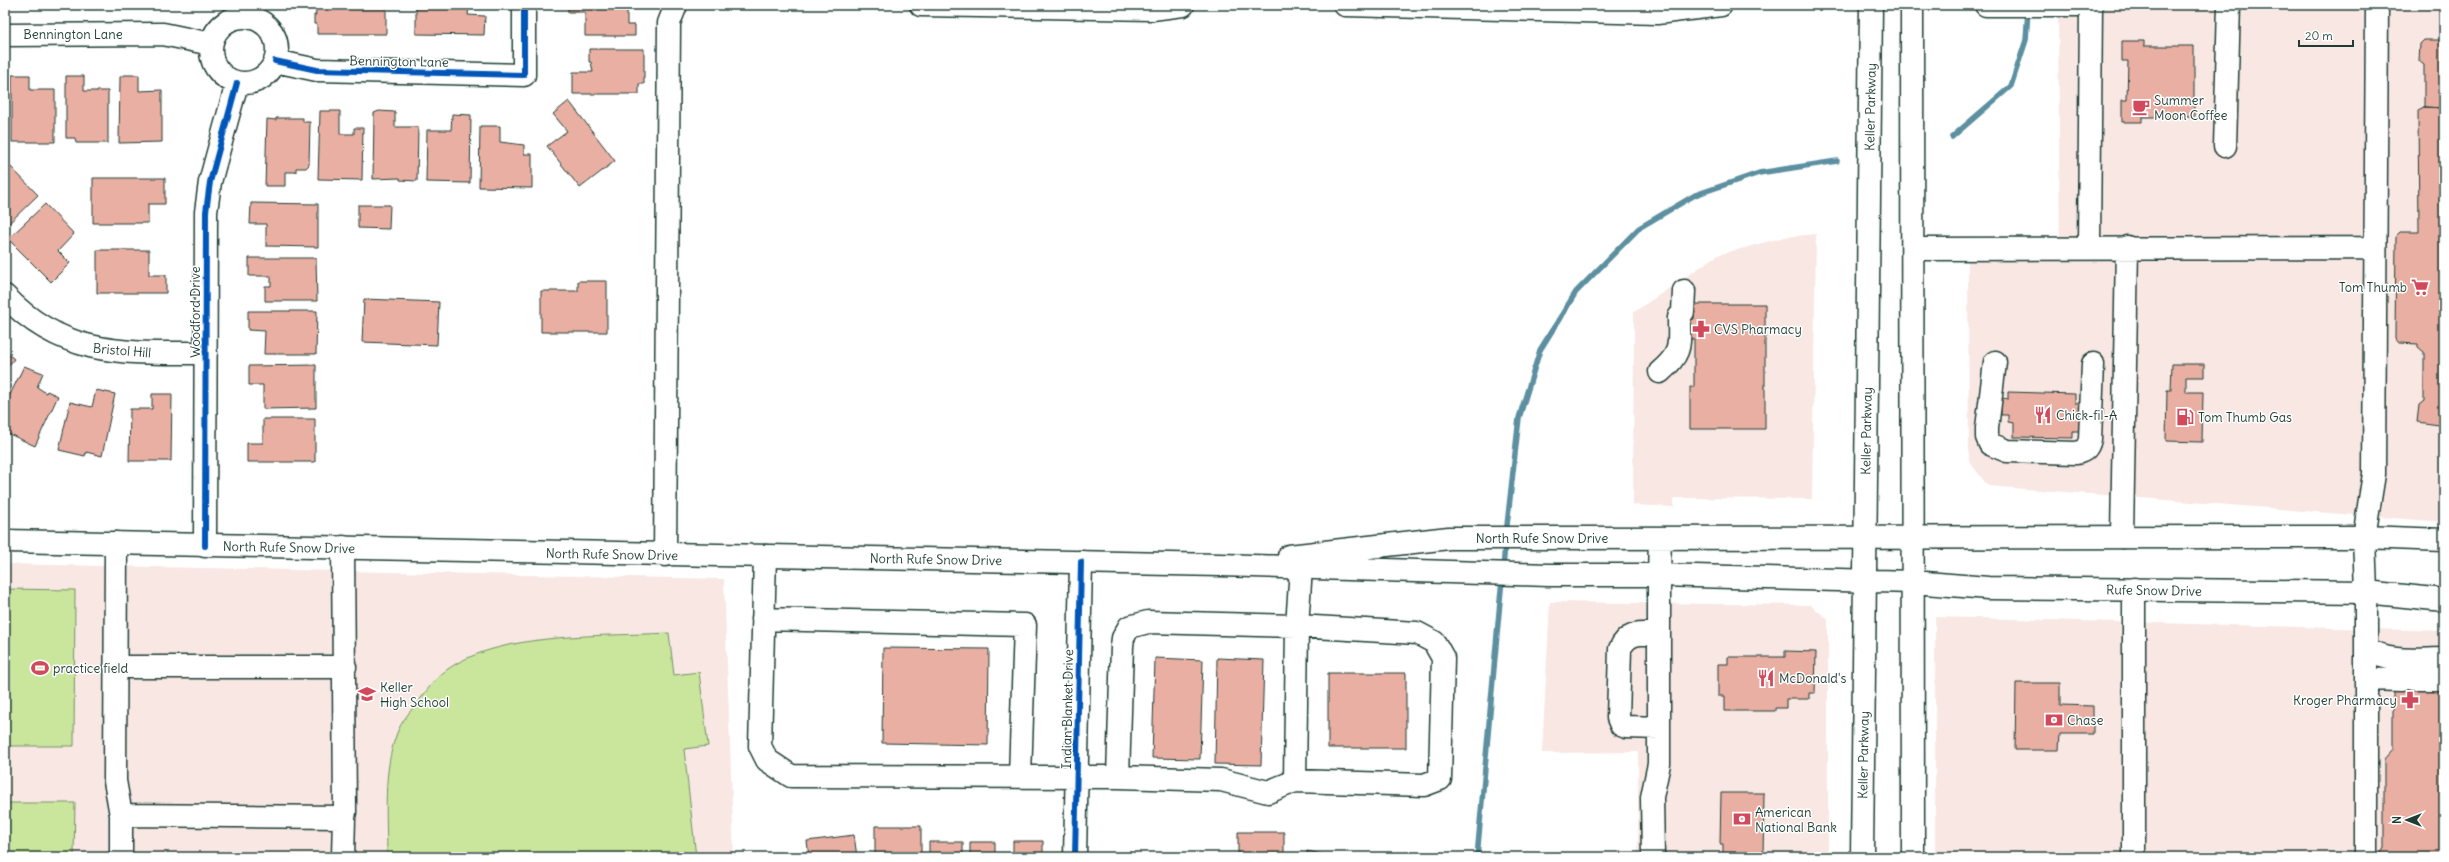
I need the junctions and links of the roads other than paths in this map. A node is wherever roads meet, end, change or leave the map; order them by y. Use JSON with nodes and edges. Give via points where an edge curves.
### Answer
{"nodes":[{"id":1,"x":524,"y":5,"type":"edge"},
{"id":2,"x":676,"y":5,"type":"edge"},
{"id":3,"x":922,"y":5,"type":"edge"},
{"id":4,"x":1183,"y":5,"type":"edge"},
{"id":5,"x":1345,"y":5,"type":"edge"},
{"id":6,"x":1722,"y":5,"type":"edge"},
{"id":7,"x":1871,"y":5,"type":"edge"},
{"id":8,"x":1912,"y":5,"type":"edge"},
{"id":9,"x":1986,"y":5,"type":"edge"},
{"id":10,"x":2078,"y":5,"type":"edge"},
{"id":11,"x":2091,"y":5,"type":"edge"},
{"id":12,"x":2229,"y":5,"type":"edge"},
{"id":13,"x":2377,"y":5,"type":"edge"},
{"id":14,"x":2003,"y":6,"type":"edge"},
{"id":15,"x":2049,"y":6,"type":"edge"},
{"id":16,"x":256,"y":12,"type":"edge"},
{"id":17,"x":5,"y":35,"type":"edge"},
{"id":18,"x":212,"y":44,"type":"junction"},
{"id":19,"x":275,"y":61,"type":"junction"},
{"id":20,"x":237,"y":83,"type":"junction"},
{"id":21,"x":2225,"y":146,"type":"dead end"},
{"id":22,"x":2127,"y":247,"type":"junction"},
{"id":23,"x":2089,"y":248,"type":"junction"},
{"id":24,"x":2375,"y":248,"type":"junction"},
{"id":25,"x":1913,"y":249,"type":"junction"},
{"id":26,"x":5,"y":296,"type":"edge"},
{"id":27,"x":206,"y":353,"type":"junction"},
{"id":28,"x":1995,"y":362,"type":"dead end"},
{"id":29,"x":2093,"y":364,"type":"dead end"},
{"id":30,"x":1660,"y":380,"type":"joint"},
{"id":31,"x":1865,"y":537,"type":"junction"},
{"id":32,"x":2122,"y":537,"type":"junction"},
{"id":33,"x":2364,"y":537,"type":"junction"},
{"id":34,"x":1660,"y":538,"type":"junction"},
{"id":35,"x":1914,"y":538,"type":"junction"},
{"id":36,"x":2444,"y":540,"type":"edge"},
{"id":37,"x":5,"y":541,"type":"edge"},
{"id":38,"x":116,"y":543,"type":"junction"},
{"id":39,"x":205,"y":546,"type":"junction"},
{"id":40,"x":343,"y":548,"type":"junction"},
{"id":41,"x":665,"y":555,"type":"junction"},
{"id":42,"x":765,"y":556,"type":"junction"},
{"id":43,"x":1081,"y":562,"type":"junction"},
{"id":44,"x":1220,"y":565,"type":"junction"},
{"id":45,"x":1301,"y":568,"type":"junction"},
{"id":46,"x":1659,"y":575,"type":"junction"},
{"id":47,"x":1865,"y":580,"type":"junction"},
{"id":48,"x":1913,"y":582,"type":"junction"},
{"id":49,"x":2134,"y":589,"type":"junction"},
{"id":50,"x":2366,"y":592,"type":"junction"},
{"id":51,"x":2444,"y":600,"type":"edge"},
{"id":52,"x":763,"y":619,"type":"junction"},
{"id":53,"x":1297,"y":626,"type":"junction"},
{"id":54,"x":1659,"y":634,"type":"junction"},
{"id":55,"x":2366,"y":649,"type":"junction"},
{"id":56,"x":2444,"y":659,"type":"edge"},
{"id":57,"x":115,"y":667,"type":"junction"},
{"id":58,"x":345,"y":667,"type":"junction"},
{"id":59,"x":2366,"y":679,"type":"junction"},
{"id":60,"x":2444,"y":679,"type":"edge"},
{"id":61,"x":1659,"y":728,"type":"junction"},
{"id":62,"x":1020,"y":777,"type":"junction"},
{"id":63,"x":1076,"y":777,"type":"junction"},
{"id":64,"x":1118,"y":777,"type":"junction"},
{"id":65,"x":1295,"y":782,"type":"junction"},
{"id":66,"x":121,"y":815,"type":"junction"},
{"id":67,"x":344,"y":817,"type":"junction"},
{"id":68,"x":120,"y":857,"type":"edge"},
{"id":69,"x":343,"y":857,"type":"edge"},
{"id":70,"x":1075,"y":857,"type":"edge"},
{"id":71,"x":1653,"y":857,"type":"edge"},
{"id":72,"x":1862,"y":857,"type":"edge"},
{"id":73,"x":1913,"y":857,"type":"edge"},
{"id":74,"x":2134,"y":857,"type":"edge"},
{"id":75,"x":2366,"y":857,"type":"edge"}],
"edges":[{"from":1,"to":19,"type":"main road","name":"Bennington Lane","via":[[524,75],[317,70]]},
{"from":2,"to":41,"type":"main road","via":[[669,23]]},
{"from":3,"to":4,"type":"main road","via":[[1152,9]]},
{"from":5,"to":6,"type":"main road","via":[[1657,13]]},
{"from":7,"to":31,"type":"main road","name":"Keller Parkway"},
{"from":8,"to":25,"type":"main road"},
{"from":9,"to":14,"type":"main road"},
{"from":10,"to":15,"type":"main road"},
{"from":11,"to":23,"type":"main road"},
{"from":12,"to":21,"type":"main road"},
{"from":13,"to":24,"type":"main road"},
{"from":14,"to":15,"type":"main road"},
{"from":16,"to":18,"type":"main road","via":[[224,24],[218,29]]},
{"from":16,"to":19,"type":"main road","via":[[274,36],[277,53]]},
{"from":17,"to":18,"type":"main road","name":"Bennington Lane","via":[[163,34]]},
{"from":18,"to":20,"type":"main road","via":[[212,59],[219,72]]},
{"from":19,"to":20,"type":"main road","via":[[267,74],[260,79]]},
{"from":20,"to":27,"type":"main road","name":"Woodford Drive","via":[[210,182],[207,204]]},
{"from":22,"to":23,"type":"main road"},
{"from":22,"to":24,"type":"main road"},
{"from":22,"to":32,"type":"main road"},
{"from":23,"to":25,"type":"main road"},
{"from":24,"to":33,"type":"main road","via":[[2374,474]]},
{"from":25,"to":35,"type":"main road"},
{"from":26,"to":27,"type":"main road","name":"Bristol Hill","via":[[38,326],[85,346],[114,352]]},
{"from":27,"to":39,"type":"main road","name":"Woodford Drive"},
{"from":28,"to":29,"type":"main road","via":[[1987,428],[1990,444],[2007,451],[2076,453],[2083,451],[2090,440]]},
{"from":30,"to":30,"type":"main road","via":[[1677,354],[1679,317],[1683,312],[1686,290],[1688,356],[1683,367]]},
{"from":31,"to":34,"type":"main road","name":"North Rufe Snow Drive"},
{"from":31,"to":35,"type":"main road"},
{"from":31,"to":47,"type":"main road","name":"Keller Parkway"},
{"from":32,"to":33,"type":"main road"},
{"from":32,"to":35,"type":"main road"},
{"from":33,"to":36,"type":"main road"},
{"from":33,"to":50,"type":"main road"},
{"from":34,"to":44,"type":"main road","name":"North Rufe Snow Drive","via":[[1450,538]]},
{"from":34,"to":46,"type":"main road"},
{"from":35,"to":48,"type":"main road"},
{"from":37,"to":38,"type":"main road","name":"North Rufe Snow Drive"},
{"from":38,"to":39,"type":"main road","name":"North Rufe Snow Drive"},
{"from":38,"to":57,"type":"main road"},
{"from":39,"to":40,"type":"main road","name":"North Rufe Snow Drive"},
{"from":40,"to":41,"type":"main road","name":"North Rufe Snow Drive"},
{"from":40,"to":58,"type":"main road"},
{"from":41,"to":42,"type":"main road","name":"North Rufe Snow Drive"},
{"from":42,"to":43,"type":"main road","name":"North Rufe Snow Drive"},
{"from":42,"to":52,"type":"main road"},
{"from":43,"to":44,"type":"main road","name":"North Rufe Snow Drive"},
{"from":43,"to":63,"type":"main road","name":"Indian Blanket Drive"},
{"from":44,"to":45,"type":"main road","name":"North Rufe Snow Drive"},
{"from":45,"to":46,"type":"main road","name":"North Rufe Snow Drive","via":[[1548,575]]},
{"from":45,"to":53,"type":"main road"},
{"from":46,"to":47,"type":"main road","name":"North Rufe Snow Drive"},
{"from":46,"to":54,"type":"main road"},
{"from":47,"to":48,"type":"main road","name":"Rufe Snow Drive"},
{"from":47,"to":72,"type":"main road","name":"Keller Parkway"},
{"from":48,"to":49,"type":"main road","name":"Rufe Snow Drive","via":[[1988,588]]},
{"from":48,"to":73,"type":"main road"},
{"from":49,"to":50,"type":"main road","name":"Rufe Snow Drive"},
{"from":49,"to":74,"type":"main road"},
{"from":50,"to":51,"type":"main road","name":"Rufe Snow Drive"},
{"from":50,"to":55,"type":"main road"},
{"from":52,"to":62,"type":"main road","via":[[760,746],[767,760],[791,776]]},
{"from":52,"to":62,"type":"main road","via":[[1025,626]]},
{"from":53,"to":64,"type":"main road","via":[[1148,622],[1129,628],[1122,646]]},
{"from":53,"to":65,"type":"main road"},
{"from":53,"to":65,"type":"main road","via":[[1417,633],[1434,642],[1444,658],[1440,779],[1424,784]]},
{"from":54,"to":61,"type":"main road"},
{"from":54,"to":61,"type":"main road","via":[[1634,634],[1620,649],[1618,718],[1626,727]]},
{"from":55,"to":56,"type":"main road","via":[[2383,658]]},
{"from":55,"to":59,"type":"main road"},
{"from":57,"to":58,"type":"main road"},
{"from":57,"to":66,"type":"main road","via":[[115,781]]},
{"from":58,"to":67,"type":"main road"},
{"from":59,"to":60,"type":"main road"},
{"from":59,"to":75,"type":"main road"},
{"from":61,"to":71,"type":"main road","via":[[1659,764],[1652,798]]},
{"from":62,"to":63,"type":"main road"},
{"from":63,"to":64,"type":"main road"},
{"from":63,"to":70,"type":"main road","name":"Indian Blanket Drive"},
{"from":64,"to":65,"type":"main road","via":[[1221,780],[1268,792]]},
{"from":66,"to":67,"type":"main road"},
{"from":66,"to":68,"type":"main road"},
{"from":67,"to":69,"type":"main road"}]}
